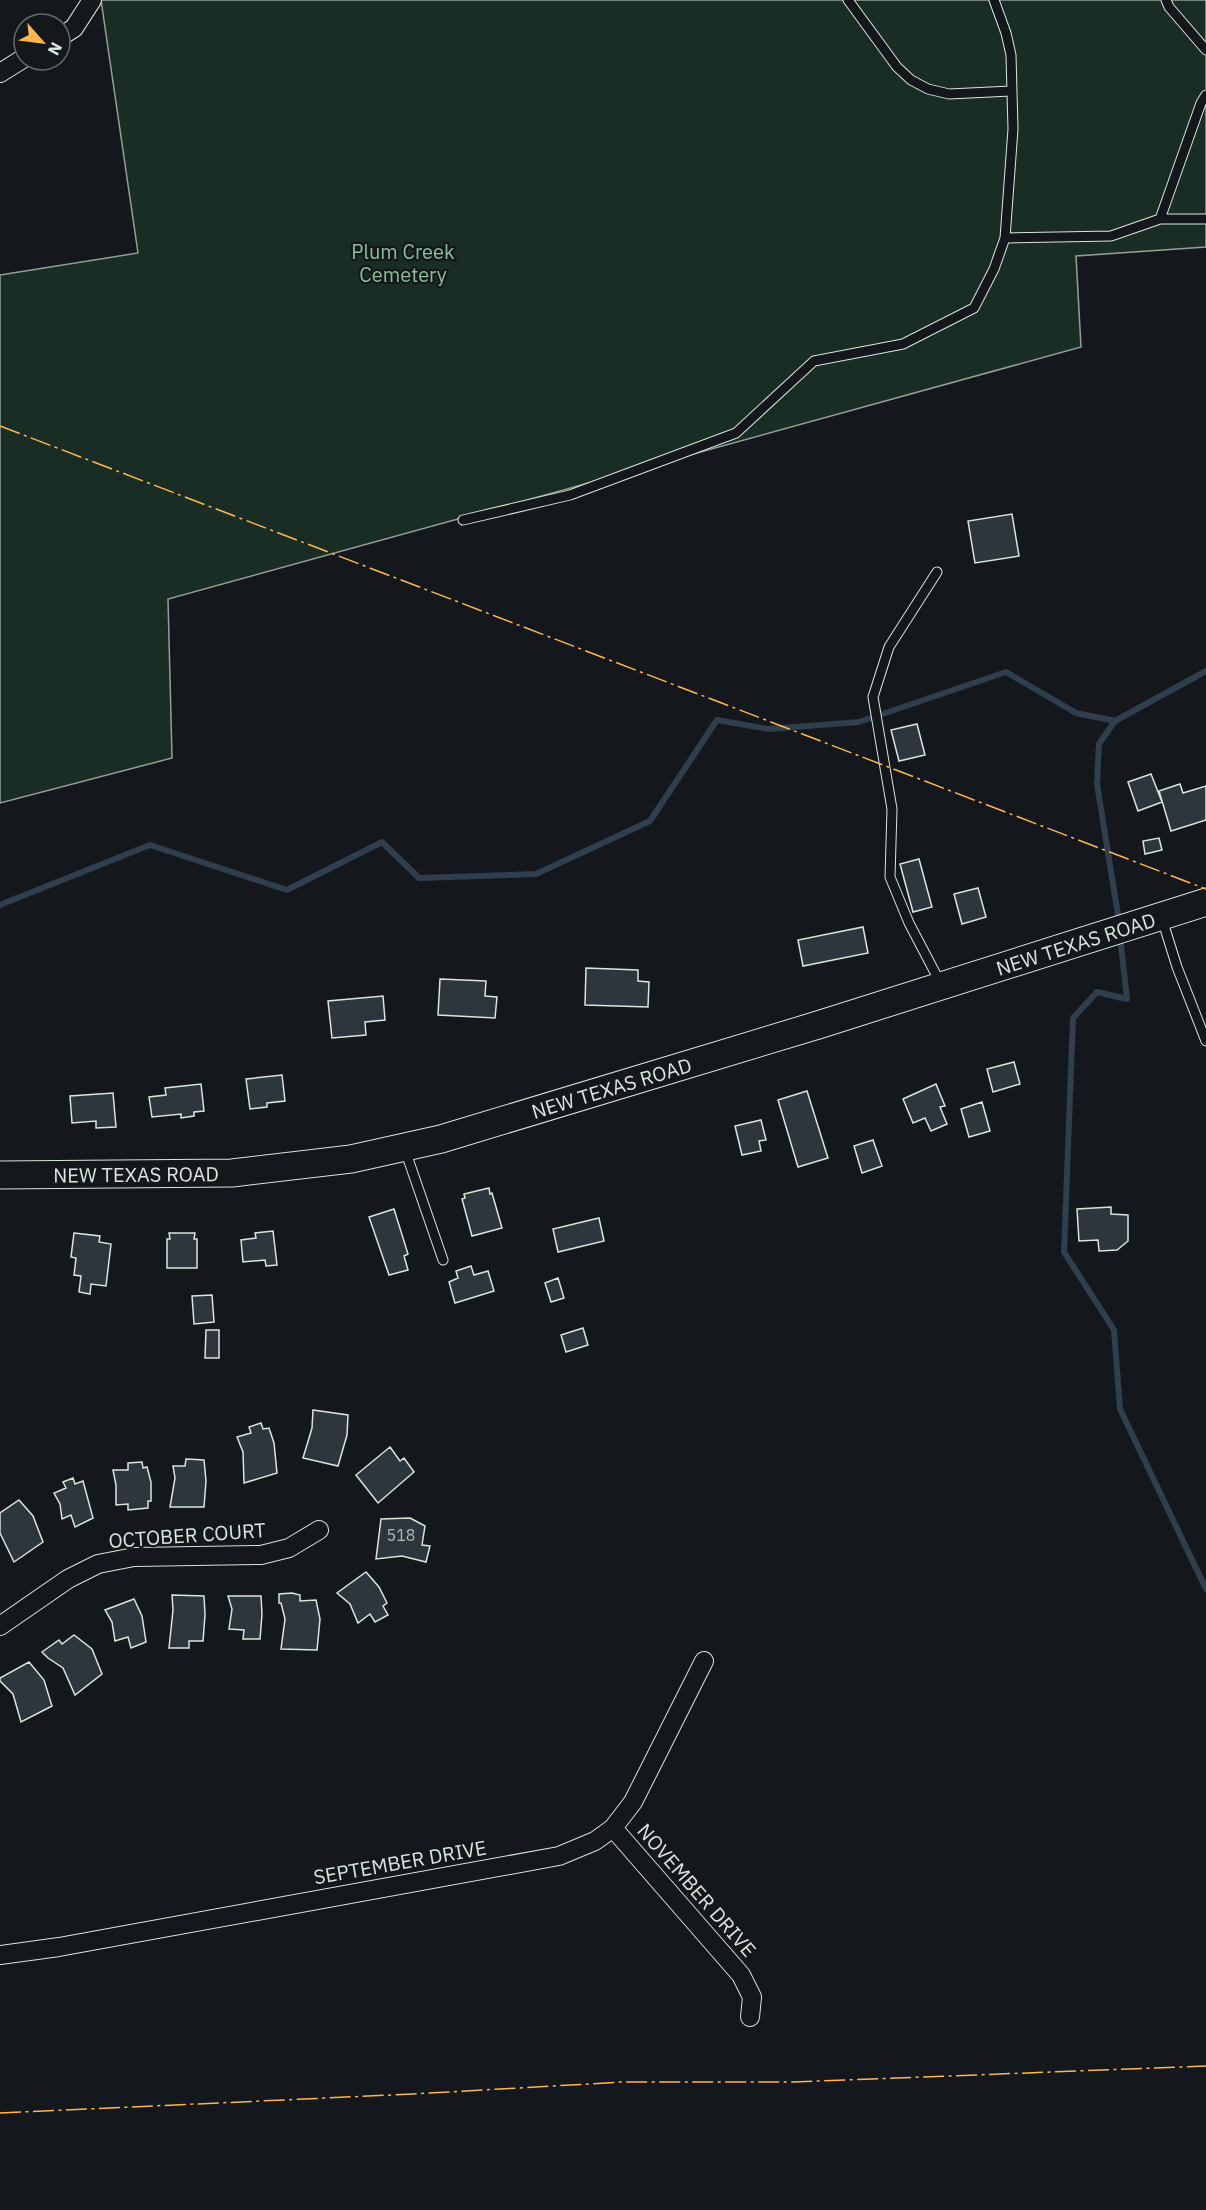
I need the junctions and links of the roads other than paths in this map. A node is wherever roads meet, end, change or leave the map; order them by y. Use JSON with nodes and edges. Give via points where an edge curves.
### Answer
{"nodes":[{"id":1,"x":92,"y":0,"type":"edge"},
{"id":2,"x":848,"y":0,"type":"edge"},
{"id":3,"x":994,"y":0,"type":"edge"},
{"id":4,"x":1166,"y":0,"type":"edge"},
{"id":5,"x":72,"y":29,"type":"edge"},
{"id":6,"x":1206,"y":50,"type":"edge"},
{"id":7,"x":1011,"y":91,"type":"junction"},
{"id":8,"x":1206,"y":95,"type":"edge"},
{"id":9,"x":1160,"y":219,"type":"junction"},
{"id":10,"x":1206,"y":219,"type":"edge"},
{"id":11,"x":1005,"y":238,"type":"junction"},
{"id":12,"x":463,"y":520,"type":"dead end"},
{"id":13,"x":937,"y":572,"type":"dead end"},
{"id":14,"x":1206,"y":902,"type":"edge"},
{"id":15,"x":1162,"y":917,"type":"junction"},
{"id":16,"x":942,"y":986,"type":"junction"},
{"id":17,"x":1206,"y":1041,"type":"edge"},
{"id":18,"x":404,"y":1148,"type":"junction"},
{"id":19,"x":0,"y":1175,"type":"edge"},
{"id":20,"x":443,"y":1260,"type":"dead end"},
{"id":21,"x":319,"y":1530,"type":"dead end"},
{"id":22,"x":0,"y":1626,"type":"edge"},
{"id":23,"x":704,"y":1661,"type":"dead end"},
{"id":24,"x":613,"y":1828,"type":"junction"},
{"id":25,"x":0,"y":1955,"type":"edge"},
{"id":26,"x":750,"y":2017,"type":"dead end"}],
"edges":[{"from":1,"to":5,"type":"street"},
{"from":2,"to":7,"type":"lane","via":[[911,80],[949,94]]},
{"from":3,"to":7,"type":"lane","via":[[1011,55]]},
{"from":4,"to":6,"type":"lane"},
{"from":7,"to":11,"type":"lane","via":[[1013,129]]},
{"from":8,"to":9,"type":"lane"},
{"from":9,"to":10,"type":"lane"},
{"from":9,"to":11,"type":"lane","via":[[1111,236]]},
{"from":11,"to":12,"type":"lane","via":[[974,308],[903,344],[814,361],[736,433],[570,495]]},
{"from":13,"to":16,"type":"lane","via":[[889,647],[873,697],[892,810],[891,877],[909,923]]},
{"from":14,"to":15,"type":"main road","name":"NEW TEXAS ROAD"},
{"from":15,"to":16,"type":"main road","name":"NEW TEXAS ROAD"},
{"from":15,"to":17,"type":"lane"},
{"from":16,"to":18,"type":"main road","name":"NEW TEXAS ROAD"},
{"from":18,"to":19,"type":"main road","name":"NEW TEXAS ROAD","via":[[351,1159],[232,1173]]},
{"from":18,"to":20,"type":"lane"},
{"from":21,"to":22,"type":"street","name":"OCTOBER COURT","via":[[289,1548],[261,1555],[134,1557],[98,1564],[68,1579]]},
{"from":23,"to":24,"type":"street","name":"SEPTEMBER DRIVE","via":[[633,1802]]},
{"from":24,"to":25,"type":"street","name":"SEPTEMBER DRIVE","via":[[595,1841],[559,1856]]},
{"from":24,"to":26,"type":"street","name":"NOVEMBER DRIVE","via":[[736,1969],[752,1996]]}]}
